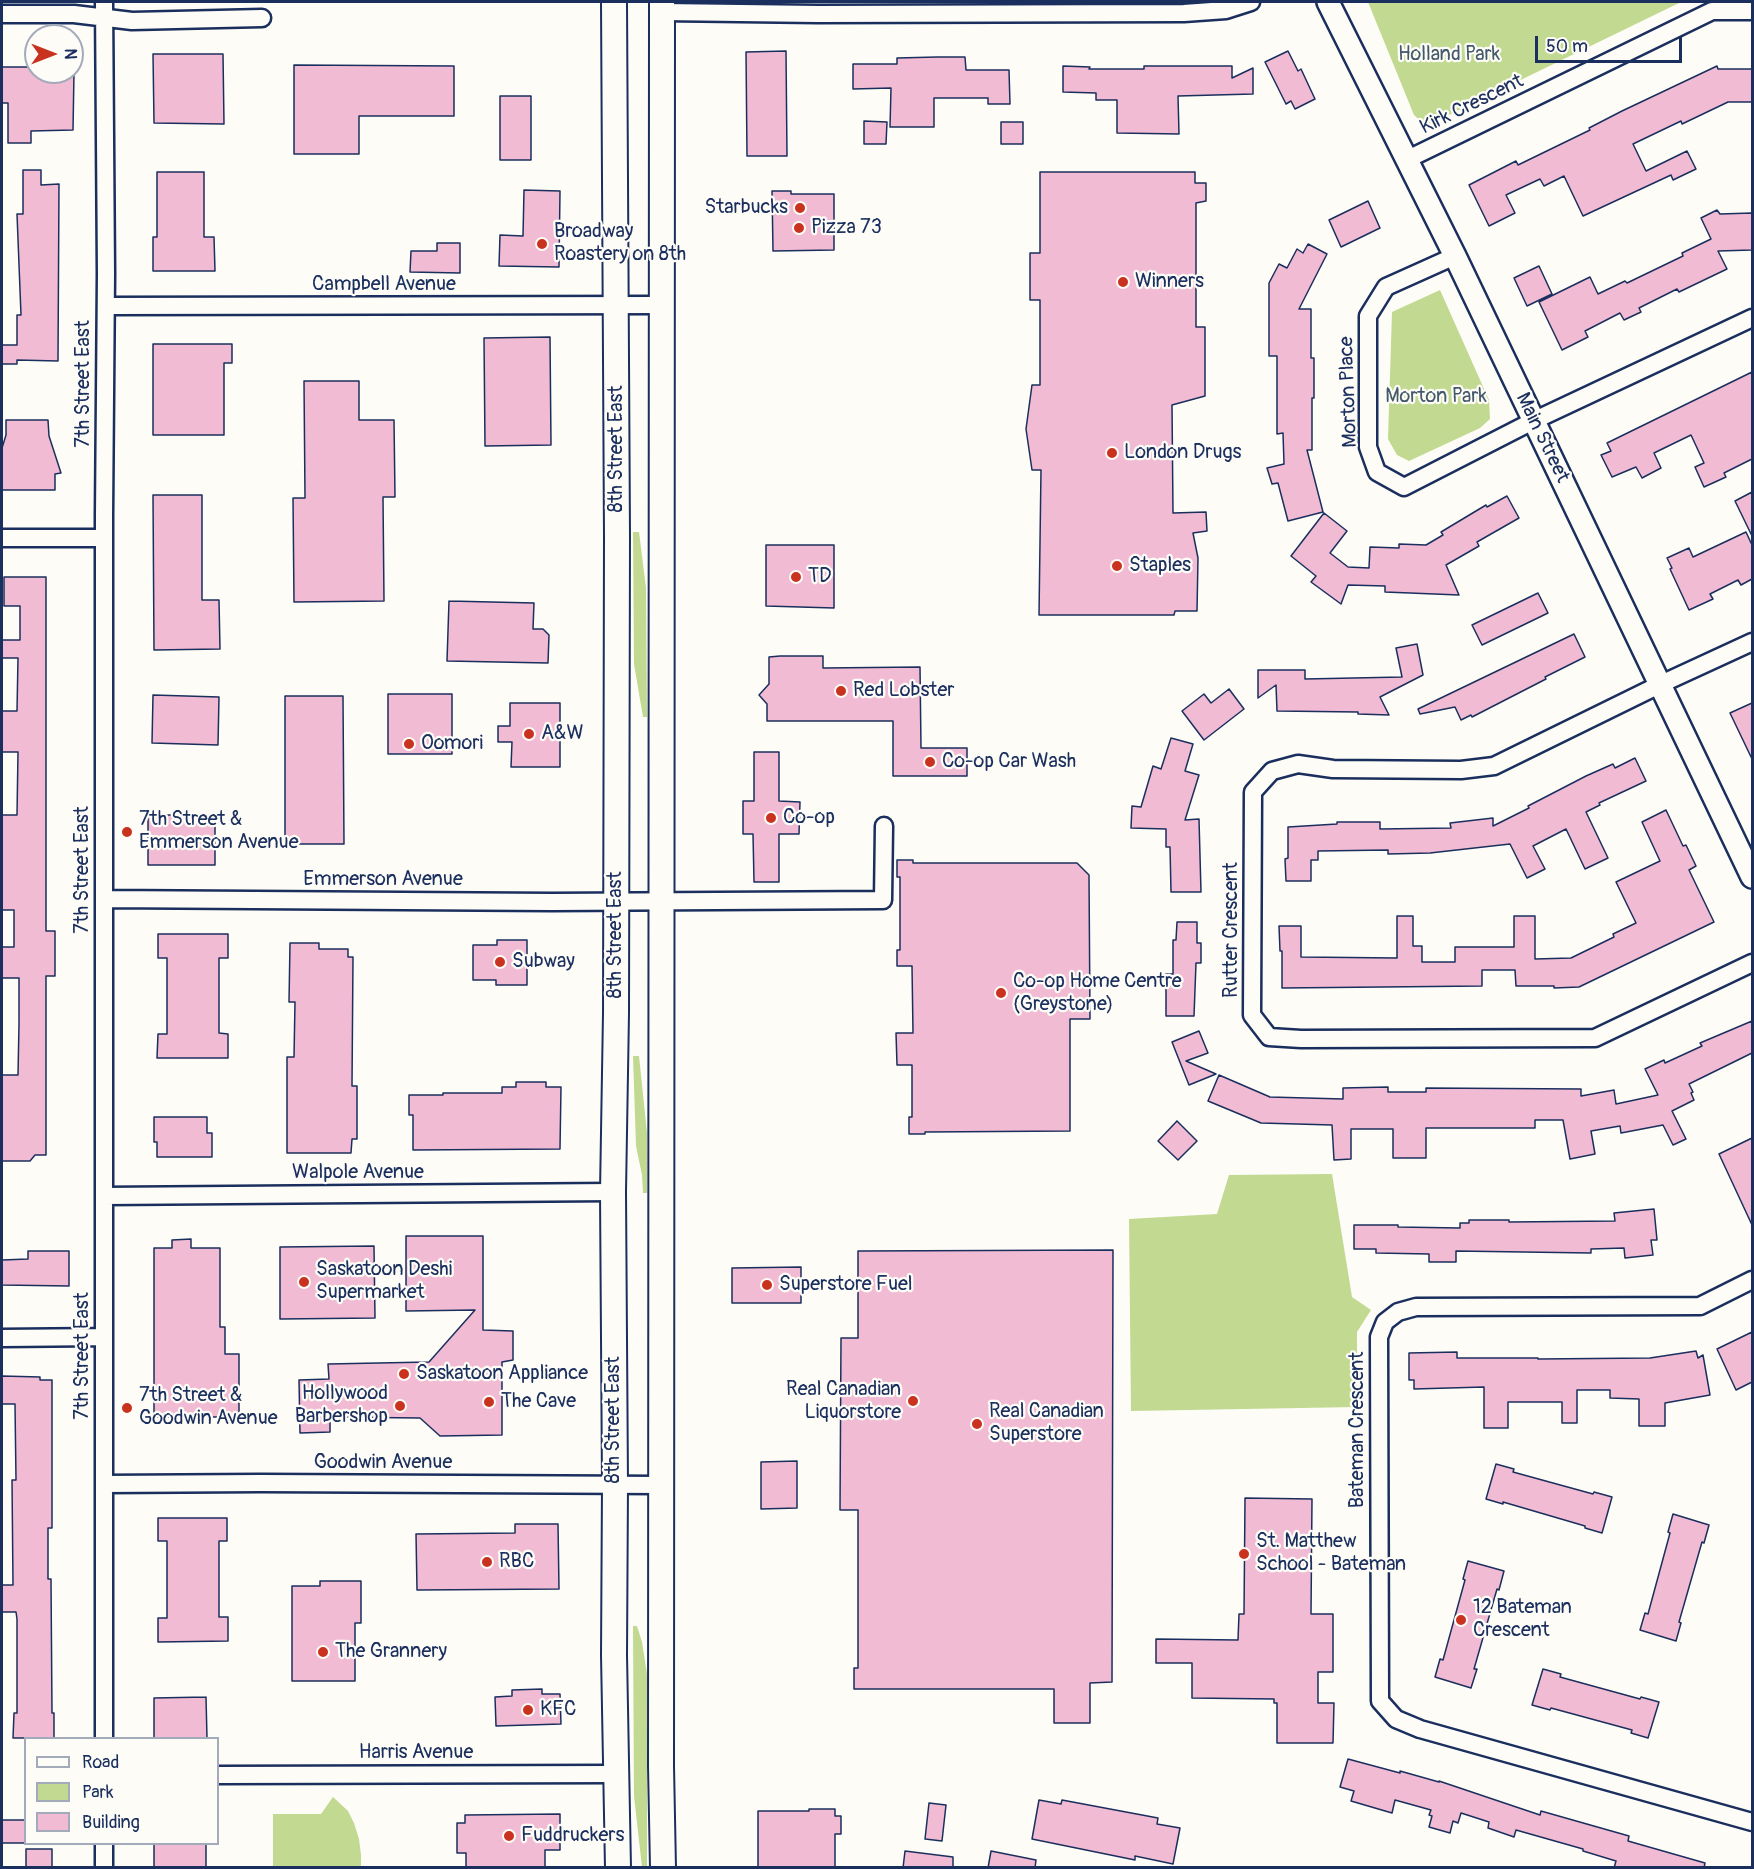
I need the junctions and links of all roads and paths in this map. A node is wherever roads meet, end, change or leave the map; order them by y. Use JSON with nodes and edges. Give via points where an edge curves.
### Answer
{"nodes":[{"id":1,"x":614,"y":2,"type":"edge"},
{"id":2,"x":1251,"y":2,"type":"edge"},
{"id":3,"x":1328,"y":2,"type":"edge"},
{"id":4,"x":662,"y":7,"type":"edge"},
{"id":5,"x":104,"y":9,"type":"edge"},
{"id":6,"x":1752,"y":11,"type":"edge"},
{"id":7,"x":2,"y":15,"type":"edge"},
{"id":8,"x":262,"y":18,"type":"dead end"},
{"id":9,"x":1408,"y":159,"type":"junction"},
{"id":10,"x":1455,"y":256,"type":"junction"},
{"id":11,"x":662,"y":305,"type":"junction"},
{"id":12,"x":106,"y":306,"type":"junction"},
{"id":13,"x":617,"y":306,"type":"junction"},
{"id":14,"x":1752,"y":318,"type":"edge"},
{"id":15,"x":1533,"y":421,"type":"junction"},
{"id":16,"x":2,"y":538,"type":"edge"},
{"id":17,"x":104,"y":538,"type":"junction"},
{"id":18,"x":1752,"y":642,"type":"edge"},
{"id":19,"x":1661,"y":684,"type":"junction"},
{"id":20,"x":884,"y":826,"type":"dead end"},
{"id":21,"x":1752,"y":877,"type":"edge"},
{"id":22,"x":104,"y":899,"type":"junction"},
{"id":23,"x":617,"y":901,"type":"junction"},
{"id":24,"x":661,"y":901,"type":"junction"},
{"id":25,"x":1752,"y":963,"type":"edge"},
{"id":26,"x":613,"y":1192,"type":"junction"},
{"id":27,"x":104,"y":1196,"type":"junction"},
{"id":28,"x":1752,"y":1280,"type":"edge"},
{"id":29,"x":104,"y":1337,"type":"junction"},
{"id":30,"x":2,"y":1338,"type":"edge"},
{"id":31,"x":104,"y":1484,"type":"junction"},
{"id":32,"x":615,"y":1485,"type":"junction"},
{"id":33,"x":661,"y":1485,"type":"junction"},
{"id":34,"x":104,"y":1737,"type":"edge"},
{"id":35,"x":615,"y":1774,"type":"junction"},
{"id":36,"x":219,"y":1775,"type":"edge"},
{"id":37,"x":1752,"y":1822,"type":"edge"},
{"id":38,"x":104,"y":1845,"type":"edge"},
{"id":39,"x":104,"y":1868,"type":"edge"},
{"id":40,"x":618,"y":1868,"type":"edge"},
{"id":41,"x":663,"y":1868,"type":"edge"}],
"edges":[{"from":1,"to":13,"type":"main road","name":"8th Street East"},
{"from":2,"to":4,"type":"street","via":[[1226,10],[1184,14],[819,14]]},
{"from":3,"to":9,"type":"street","name":"Main Street"},
{"from":4,"to":11,"type":"main road"},
{"from":5,"to":7,"type":"street","via":[[74,15]]},
{"from":5,"to":8,"type":"street","via":[[132,21]]},
{"from":5,"to":12,"type":"street","name":"7th Street East"},
{"from":6,"to":9,"type":"street","name":"Kirk Crescent","via":[[1712,11]]},
{"from":9,"to":10,"type":"street","name":"Main Street"},
{"from":10,"to":15,"type":"street","name":"Main Street"},
{"from":10,"to":15,"type":"street","name":"Morton Place","via":[[1386,287],[1368,316],[1368,447],[1377,472],[1404,487]]},
{"from":11,"to":13,"type":"street","name":"Campbell Avenue"},
{"from":11,"to":24,"type":"main road"},
{"from":12,"to":13,"type":"street","name":"Campbell Avenue"},
{"from":12,"to":17,"type":"street","name":"7th Street East"},
{"from":13,"to":23,"type":"main road","name":"8th Street East"},
{"from":14,"to":15,"type":"street"},
{"from":15,"to":19,"type":"street","name":"Main Street"},
{"from":16,"to":17,"type":"street"},
{"from":17,"to":22,"type":"street","name":"7th Street East"},
{"from":18,"to":19,"type":"street","name":"Rutter Crescent"},
{"from":19,"to":21,"type":"street","name":"Main Street"},
{"from":19,"to":25,"type":"street","name":"Rutter Crescent","via":[[1494,766],[1461,770],[1345,769],[1298,764],[1272,771],[1253,792],[1252,1015],[1269,1036],[1301,1039],[1595,1038]]},
{"from":20,"to":24,"type":"street","name":"Emmerson Avenue","via":[[883,900]]},
{"from":22,"to":23,"type":"street","name":"Emmerson Avenue"},
{"from":22,"to":27,"type":"street","name":"7th Street East"},
{"from":23,"to":24,"type":"street","name":"Emmerson Avenue"},
{"from":23,"to":26,"type":"main road","name":"8th Street East"},
{"from":24,"to":33,"type":"main road"},
{"from":26,"to":27,"type":"street","name":"Walpole Avenue"},
{"from":26,"to":32,"type":"main road","name":"8th Street East"},
{"from":27,"to":29,"type":"street","name":"7th Street East"},
{"from":28,"to":37,"type":"street","name":"Bateman Crescent","via":[[1700,1306],[1416,1307],[1398,1312],[1385,1322],[1378,1337],[1380,1701],[1395,1719],[1420,1729]]},
{"from":29,"to":30,"type":"street"},
{"from":29,"to":31,"type":"street","name":"7th Street East"},
{"from":31,"to":32,"type":"street","name":"Goodwin Avenue"},
{"from":31,"to":34,"type":"street","name":"7th Street East"},
{"from":32,"to":33,"type":"street","name":"Goodwin Avenue"},
{"from":32,"to":35,"type":"main road","name":"8th Street East"},
{"from":33,"to":41,"type":"main road"},
{"from":35,"to":36,"type":"street","name":"Harris Avenue"},
{"from":35,"to":40,"type":"main road","name":"8th Street East"},
{"from":38,"to":39,"type":"street"}]}
